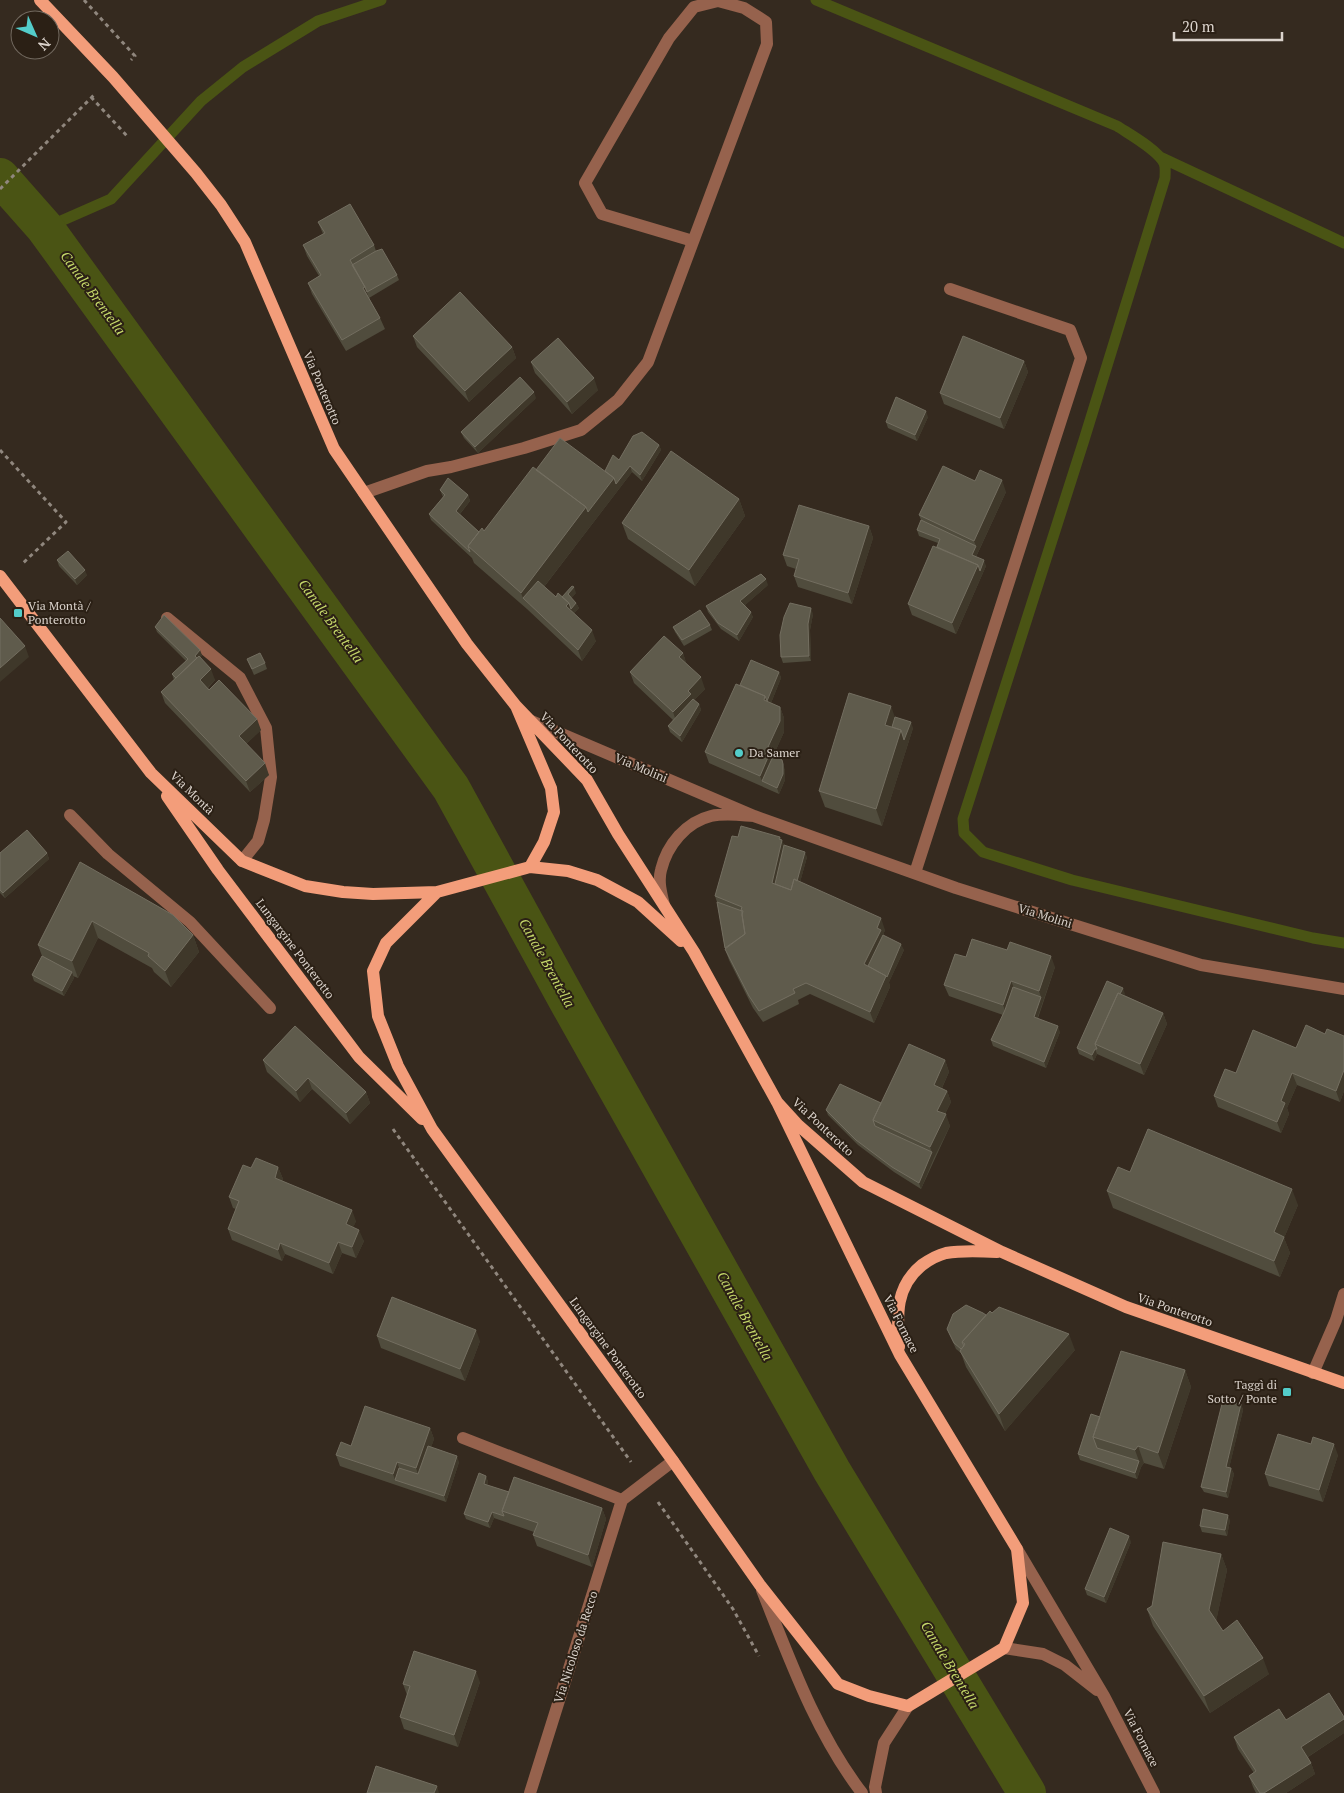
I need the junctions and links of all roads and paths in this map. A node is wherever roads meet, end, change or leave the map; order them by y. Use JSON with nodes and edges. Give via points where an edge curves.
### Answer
{"nodes":[{"id":1,"x":40,"y":0,"type":"edge"},
{"id":2,"x":84,"y":0,"type":"edge"},
{"id":3,"x":135,"y":56,"type":"dead end"},
{"id":4,"x":112,"y":120,"type":"dead end"},
{"id":5,"x":0,"y":188,"type":"edge"},
{"id":6,"x":693,"y":241,"type":"junction"},
{"id":7,"x":950,"y":289,"type":"dead end"},
{"id":8,"x":0,"y":450,"type":"edge"},
{"id":9,"x":364,"y":493,"type":"junction"},
{"id":10,"x":26,"y":560,"type":"dead end"},
{"id":11,"x":0,"y":576,"type":"edge"},
{"id":12,"x":167,"y":618,"type":"edge"},
{"id":13,"x":516,"y":706,"type":"junction"},
{"id":14,"x":529,"y":720,"type":"junction"},
{"id":15,"x":152,"y":773,"type":"junction"},
{"id":16,"x":70,"y":815,"type":"dead end"},
{"id":17,"x":754,"y":816,"type":"junction"},
{"id":18,"x":242,"y":861,"type":"junction"},
{"id":19,"x":527,"y":868,"type":"junction"},
{"id":20,"x":915,"y":873,"type":"junction"},
{"id":21,"x":441,"y":891,"type":"junction"},
{"id":22,"x":664,"y":904,"type":"junction"},
{"id":23,"x":694,"y":952,"type":"junction"},
{"id":24,"x":1344,"y":989,"type":"edge"},
{"id":25,"x":270,"y":1008,"type":"dead end"},
{"id":26,"x":776,"y":1102,"type":"junction"},
{"id":27,"x":387,"y":1121,"type":"dead end"},
{"id":28,"x":432,"y":1128,"type":"junction"},
{"id":29,"x":1002,"y":1252,"type":"junction"},
{"id":30,"x":1344,"y":1294,"type":"edge"},
{"id":31,"x":900,"y":1354,"type":"junction"},
{"id":32,"x":1313,"y":1373,"type":"junction"},
{"id":33,"x":1344,"y":1383,"type":"edge"},
{"id":34,"x":463,"y":1438,"type":"dead end"},
{"id":35,"x":673,"y":1461,"type":"junction"},
{"id":36,"x":645,"y":1482,"type":"junction"},
{"id":37,"x":622,"y":1500,"type":"junction"},
{"id":38,"x":1017,"y":1549,"type":"junction"},
{"id":39,"x":760,"y":1585,"type":"junction"},
{"id":40,"x":998,"y":1651,"type":"junction"},
{"id":41,"x":761,"y":1660,"type":"dead end"},
{"id":42,"x":1104,"y":1696,"type":"junction"},
{"id":43,"x":908,"y":1706,"type":"junction"},
{"id":44,"x":530,"y":1793,"type":"edge"},
{"id":45,"x":862,"y":1793,"type":"edge"},
{"id":46,"x":876,"y":1793,"type":"edge"},
{"id":47,"x":1154,"y":1793,"type":"edge"}],
"edges":[{"from":1,"to":9,"type":"main road","name":"Via Ponterotto","via":[[113,77],[222,205],[245,242],[334,449]]},
{"from":2,"to":3,"type":"path"},
{"from":4,"to":5,"type":"path","via":[[91,97]]},
{"from":6,"to":6,"type":"street","via":[[767,44],[766,22],[744,8],[718,1],[694,7],[669,38],[586,183],[602,214]]},
{"from":6,"to":9,"type":"street","via":[[648,362],[618,400],[581,430],[427,471]]},
{"from":7,"to":20,"type":"street","via":[[1070,330],[1081,358]]},
{"from":8,"to":10,"type":"path","via":[[66,522]]},
{"from":9,"to":13,"type":"main road","name":"Via Ponterotto","via":[[467,644]]},
{"from":11,"to":15,"type":"main road","name":"Via Montà"},
{"from":12,"to":18,"type":"street","via":[[240,678],[266,728],[271,777],[264,820],[258,840]]},
{"from":13,"to":14,"type":"main road","name":"Via Ponterotto"},
{"from":13,"to":19,"type":"main road","name":"Via Ponterotto","via":[[550,788],[554,812],[544,842]]},
{"from":14,"to":17,"type":"street","name":"Via Molini"},
{"from":14,"to":22,"type":"main road","name":"Via Ponterotto","via":[[587,780]]},
{"from":15,"to":18,"type":"main road","name":"Via Montà"},
{"from":15,"to":28,"type":"main road","name":"Lungargine Ponterotto","via":[[218,870],[359,1057]]},
{"from":16,"to":25,"type":"street","via":[[108,854],[190,922]]},
{"from":17,"to":20,"type":"street","name":"Via Molini"},
{"from":17,"to":22,"type":"street","name":"Via Molini","via":[[728,814],[710,817],[683,831],[671,845],[660,871]]},
{"from":18,"to":21,"type":"main road","name":"Via Montà","via":[[305,886],[343,892]]},
{"from":19,"to":21,"type":"main road","name":"Via Ponterotto"},
{"from":19,"to":23,"type":"main road","name":"Via Ponterotto","via":[[568,871],[598,880],[638,902]]},
{"from":20,"to":24,"type":"street","name":"Via Molini","via":[[1201,965]]},
{"from":21,"to":28,"type":"main road","name":"Lungargine Ponterotto","via":[[386,943],[373,972],[378,1016],[398,1066]]},
{"from":22,"to":23,"type":"main road","name":"Via Ponterotto"},
{"from":23,"to":26,"type":"main road","name":"Via Ponterotto"},
{"from":26,"to":29,"type":"main road","name":"Via Ponterotto","via":[[863,1182]]},
{"from":26,"to":31,"type":"main road","name":"Via Fornace"},
{"from":27,"to":36,"type":"path"},
{"from":28,"to":35,"type":"main road","name":"Lungargine Ponterotto"},
{"from":29,"to":31,"type":"main road","name":"Via Ponterotto","via":[[945,1253],[915,1271],[905,1283],[899,1301]]},
{"from":29,"to":32,"type":"main road","name":"Via Ponterotto","via":[[1126,1307]]},
{"from":30,"to":32,"type":"street"},
{"from":31,"to":38,"type":"main road","name":"Via Fornace"},
{"from":32,"to":33,"type":"main road","name":"Via Ponterotto"},
{"from":34,"to":37,"type":"street"},
{"from":35,"to":36,"type":"street"},
{"from":35,"to":39,"type":"main road","name":"Lungargine Ponterotto"},
{"from":36,"to":37,"type":"street"},
{"from":36,"to":41,"type":"path","via":[[733,1609]]},
{"from":37,"to":44,"type":"street","name":"Via Nicoloso da Recco"},
{"from":38,"to":40,"type":"main road","name":"Via Fornace","via":[[1023,1603]]},
{"from":38,"to":42,"type":"street","name":"Via Fornace"},
{"from":39,"to":43,"type":"main road","name":"Lungargine Ponterotto","via":[[838,1684]]},
{"from":39,"to":45,"type":"street","name":"Lungargine Ponterotto","via":[[797,1677],[826,1737]]},
{"from":40,"to":42,"type":"street","name":"Via Fornace","via":[[1043,1654],[1065,1665]]},
{"from":40,"to":43,"type":"main road"},
{"from":42,"to":47,"type":"street","name":"Via Fornace"},
{"from":43,"to":46,"type":"street","via":[[884,1743]]}]}
